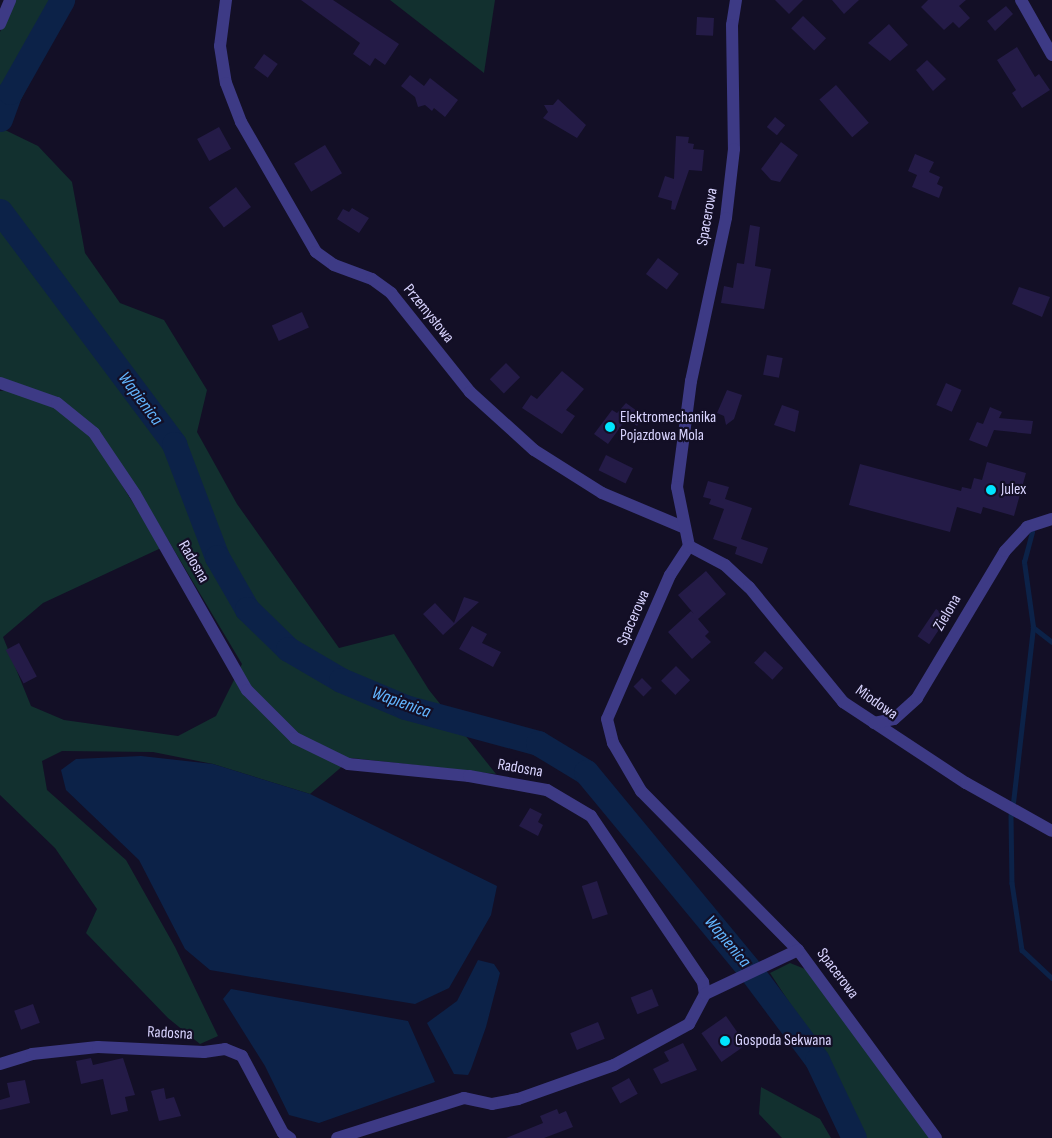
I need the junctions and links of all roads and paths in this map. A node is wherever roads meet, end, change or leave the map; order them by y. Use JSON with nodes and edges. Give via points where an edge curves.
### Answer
{"nodes":[{"id":1,"x":10,"y":0,"type":"edge"},
{"id":2,"x":226,"y":0,"type":"edge"},
{"id":3,"x":736,"y":0,"type":"edge"},
{"id":4,"x":1022,"y":0,"type":"edge"},
{"id":5,"x":0,"y":24,"type":"edge"},
{"id":6,"x":1052,"y":56,"type":"edge"},
{"id":7,"x":0,"y":383,"type":"edge"},
{"id":8,"x":1052,"y":519,"type":"edge"},
{"id":9,"x":683,"y":527,"type":"junction"},
{"id":10,"x":689,"y":546,"type":"junction"},
{"id":11,"x":874,"y":723,"type":"junction"},
{"id":12,"x":1052,"y":831,"type":"edge"},
{"id":13,"x":798,"y":950,"type":"junction"},
{"id":14,"x":705,"y":994,"type":"junction"},
{"id":15,"x":0,"y":1064,"type":"edge"},
{"id":16,"x":290,"y":1138,"type":"edge"},
{"id":17,"x":337,"y":1138,"type":"edge"},
{"id":18,"x":936,"y":1138,"type":"edge"}],
"edges":[{"from":1,"to":5,"type":"street"},
{"from":2,"to":9,"type":"street","name":"Przemysłowa","via":[[220,46],[226,83],[241,122],[316,252],[334,265],[372,279],[391,293],[470,392],[534,450],[602,493]]},
{"from":3,"to":9,"type":"street","name":"Spacerowa","via":[[732,25],[734,149],[726,218],[690,390],[677,487]]},
{"from":4,"to":6,"type":"street"},
{"from":7,"to":14,"type":"street","name":"Radosna","via":[[58,403],[94,433],[135,494],[248,690],[295,738],[348,764],[469,776],[547,790],[591,816],[703,982]]},
{"from":8,"to":11,"type":"street","name":"Zielona","via":[[1027,527],[1005,551],[917,698],[894,719]]},
{"from":9,"to":10,"type":"street","name":"Spacerowa"},
{"from":10,"to":11,"type":"street","name":"Miodowa","via":[[725,565],[749,587],[843,702]]},
{"from":10,"to":13,"type":"street","name":"Spacerowa","via":[[670,575],[608,718],[613,743],[641,792]]},
{"from":11,"to":12,"type":"street","name":"Miodowa","via":[[966,783]]},
{"from":13,"to":14,"type":"street"},
{"from":13,"to":18,"type":"street","name":"Spacerowa"},
{"from":14,"to":17,"type":"street","via":[[689,1024],[614,1065],[518,1099],[492,1104],[464,1098]]},
{"from":15,"to":16,"type":"street","name":"Radosna","via":[[32,1054],[98,1047],[225,1050],[242,1056],[283,1133]]}]}
